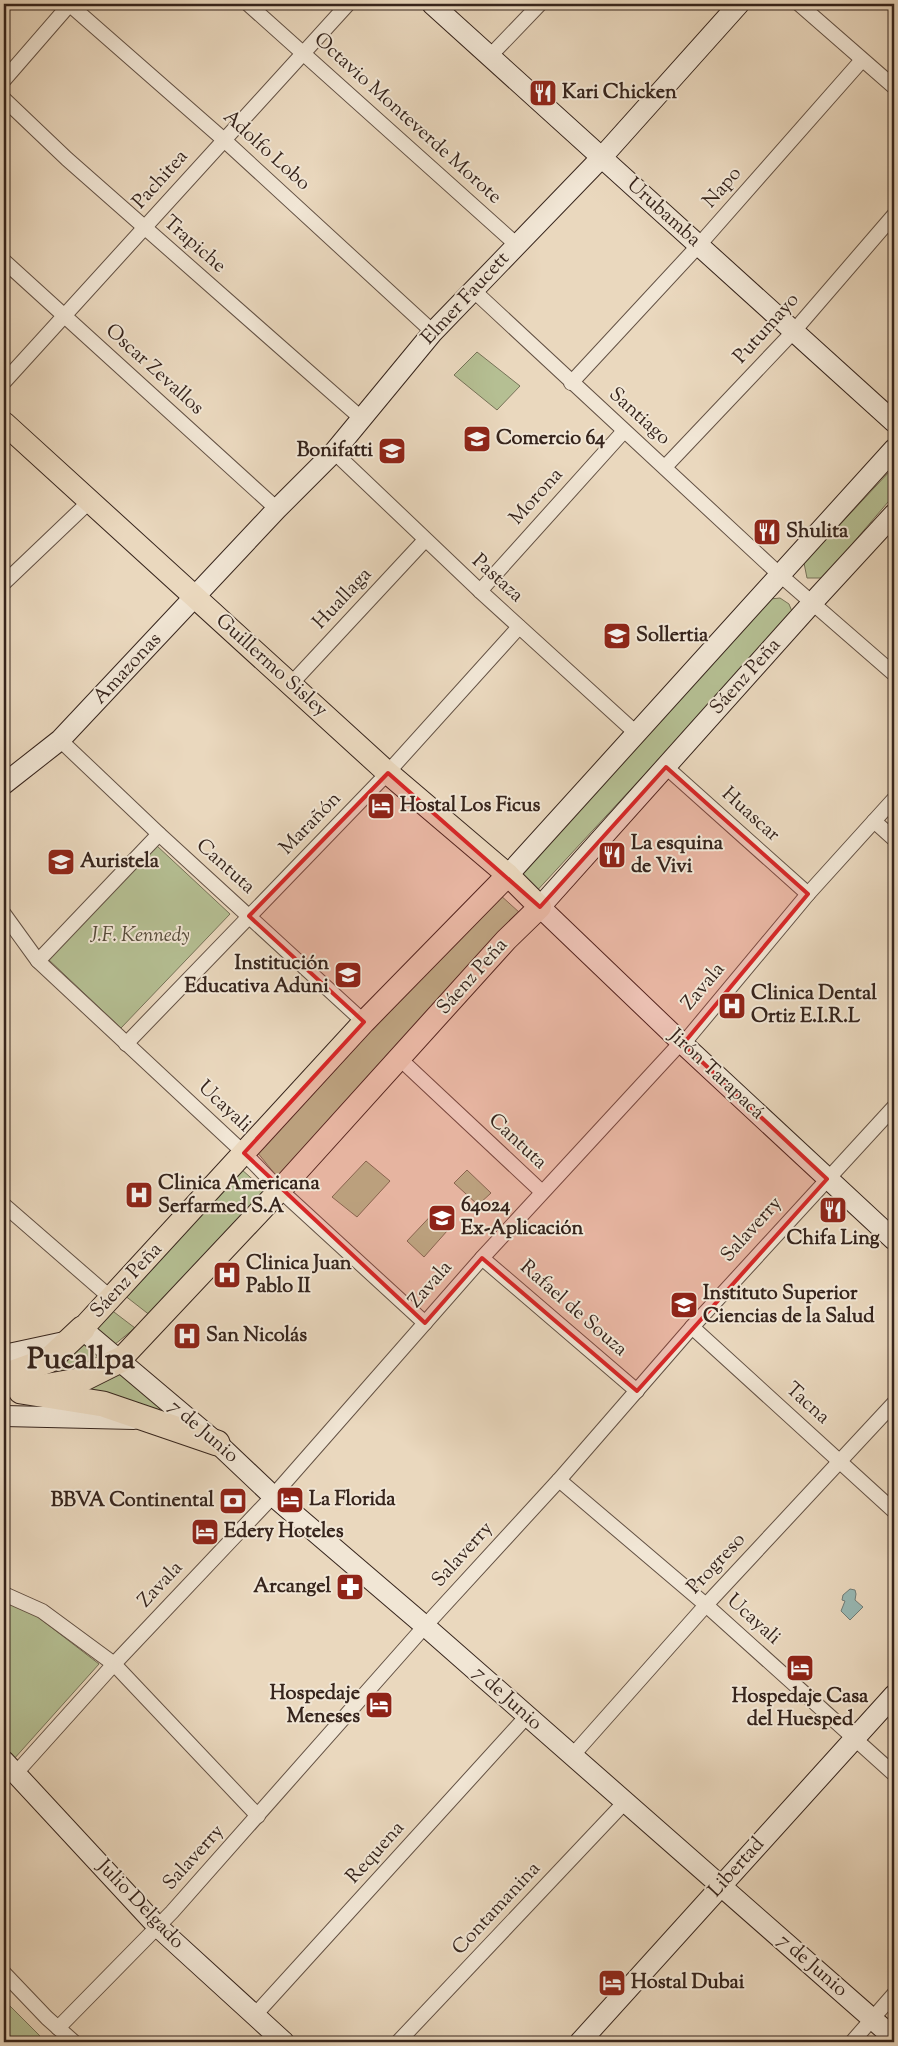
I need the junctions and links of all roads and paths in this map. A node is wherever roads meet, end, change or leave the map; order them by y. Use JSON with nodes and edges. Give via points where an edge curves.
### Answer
{"nodes":[{"id":1,"x":69,"y":4,"type":"edge"},
{"id":2,"x":248,"y":4,"type":"edge"},
{"id":3,"x":348,"y":4,"type":"edge"},
{"id":4,"x":432,"y":4,"type":"edge"},
{"id":5,"x":540,"y":4,"type":"edge"},
{"id":6,"x":739,"y":4,"type":"edge"},
{"id":7,"x":799,"y":4,"type":"edge"},
{"id":8,"x":304,"y":52,"type":"junction"},
{"id":9,"x":490,"y":56,"type":"junction"},
{"id":10,"x":862,"y":60,"type":"junction"},
{"id":11,"x":4,"y":80,"type":"edge"},
{"id":12,"x":894,"y":87,"type":"edge"},
{"id":13,"x":4,"y":99,"type":"edge"},
{"id":14,"x":224,"y":139,"type":"junction"},
{"id":15,"x":602,"y":157,"type":"junction"},
{"id":16,"x":894,"y":215,"type":"edge"},
{"id":17,"x":145,"y":228,"type":"junction"},
{"id":18,"x":517,"y":245,"type":"junction"},
{"id":19,"x":699,"y":246,"type":"junction"},
{"id":20,"x":4,"y":261,"type":"edge"},
{"id":21,"x":473,"y":290,"type":"junction"},
{"id":22,"x":63,"y":315,"type":"junction"},
{"id":23,"x":794,"y":331,"type":"junction"},
{"id":24,"x":433,"y":332,"type":"junction"},
{"id":25,"x":4,"y":382,"type":"edge"},
{"id":26,"x":571,"y":383,"type":"junction"},
{"id":27,"x":361,"y":418,"type":"junction"},
{"id":28,"x":894,"y":422,"type":"edge"},
{"id":29,"x":4,"y":424,"type":"edge"},
{"id":30,"x":624,"y":431,"type":"junction"},
{"id":31,"x":894,"y":449,"type":"edge"},
{"id":32,"x":334,"y":452,"type":"junction"},
{"id":33,"x":665,"y":468,"type":"junction"},
{"id":34,"x":90,"y":501,"type":"junction"},
{"id":35,"x":277,"y":509,"type":"junction"},
{"id":36,"x":894,"y":514,"type":"edge"},
{"id":37,"x":425,"y":540,"type":"junction"},
{"id":38,"x":779,"y":574,"type":"junction"},
{"id":39,"x":4,"y":583,"type":"edge"},
{"id":40,"x":480,"y":591,"type":"junction"},
{"id":41,"x":196,"y":597,"type":"junction"},
{"id":42,"x":813,"y":602,"type":"junction"},
{"id":43,"x":519,"y":627,"type":"junction"},
{"id":44,"x":894,"y":674,"type":"edge"},
{"id":45,"x":291,"y":684,"type":"junction"},
{"id":46,"x":636,"y":733,"type":"junction"},
{"id":47,"x":60,"y":740,"type":"junction"},
{"id":48,"x":666,"y":767,"type":"junction"},
{"id":49,"x":388,"y":773,"type":"junction"},
{"id":50,"x":4,"y":784,"type":"edge"},
{"id":51,"x":894,"y":799,"type":"edge"},
{"id":52,"x":874,"y":821,"type":"junction"},
{"id":53,"x":159,"y":834,"type":"junction"},
{"id":54,"x":894,"y":839,"type":"edge"},
{"id":55,"x":508,"y":875,"type":"junction"},
{"id":56,"x":808,"y":894,"type":"junction"},
{"id":57,"x":540,"y":907,"type":"junction"},
{"id":58,"x":4,"y":914,"type":"edge"},
{"id":59,"x":249,"y":916,"type":"junction"},
{"id":60,"x":38,"y":961,"type":"junction"},
{"id":61,"x":364,"y":1022,"type":"junction"},
{"id":62,"x":126,"y":1044,"type":"junction"},
{"id":63,"x":682,"y":1044,"type":"junction"},
{"id":64,"x":400,"y":1059,"type":"junction"},
{"id":65,"x":894,"y":1107,"type":"edge"},
{"id":66,"x":244,"y":1153,"type":"junction"},
{"id":67,"x":827,"y":1179,"type":"junction"},
{"id":68,"x":280,"y":1190,"type":"junction"},
{"id":69,"x":542,"y":1192,"type":"junction"},
{"id":70,"x":4,"y":1205,"type":"edge"},
{"id":71,"x":894,"y":1240,"type":"edge"},
{"id":72,"x":482,"y":1258,"type":"junction"},
{"id":73,"x":111,"y":1298,"type":"junction"},
{"id":74,"x":425,"y":1323,"type":"junction"},
{"id":75,"x":692,"y":1327,"type":"junction"},
{"id":76,"x":76,"y":1335,"type":"junction"},
{"id":77,"x":4,"y":1355,"type":"edge"},
{"id":78,"x":120,"y":1360,"type":"junction"},
{"id":79,"x":10,"y":1386,"type":"edge"},
{"id":80,"x":637,"y":1391,"type":"junction"},
{"id":81,"x":894,"y":1403,"type":"edge"},
{"id":82,"x":4,"y":1416,"type":"edge"},
{"id":83,"x":147,"y":1418,"type":"junction"},
{"id":84,"x":217,"y":1443,"type":"junction"},
{"id":85,"x":841,"y":1461,"type":"junction"},
{"id":86,"x":558,"y":1480,"type":"junction"},
{"id":87,"x":273,"y":1496,"type":"junction"},
{"id":88,"x":894,"y":1511,"type":"edge"},
{"id":89,"x":4,"y":1594,"type":"edge"},
{"id":90,"x":706,"y":1605,"type":"junction"},
{"id":91,"x":425,"y":1626,"type":"junction"},
{"id":92,"x":114,"y":1664,"type":"junction"},
{"id":93,"x":894,"y":1695,"type":"edge"},
{"id":94,"x":527,"y":1716,"type":"junction"},
{"id":95,"x":855,"y":1738,"type":"junction"},
{"id":96,"x":572,"y":1756,"type":"junction"},
{"id":97,"x":10,"y":1767,"type":"edge"},
{"id":98,"x":894,"y":1774,"type":"edge"},
{"id":99,"x":624,"y":1802,"type":"junction"},
{"id":100,"x":258,"y":1816,"type":"junction"},
{"id":101,"x":720,"y":1887,"type":"junction"},
{"id":102,"x":158,"y":1927,"type":"junction"},
{"id":103,"x":4,"y":1973,"type":"edge"},
{"id":104,"x":894,"y":1994,"type":"edge"},
{"id":105,"x":254,"y":2016,"type":"junction"},
{"id":106,"x":872,"y":2018,"type":"junction"},
{"id":107,"x":58,"y":2028,"type":"junction"},
{"id":108,"x":894,"y":2038,"type":"edge"},
{"id":109,"x":74,"y":2042,"type":"edge"},
{"id":110,"x":284,"y":2042,"type":"edge"},
{"id":111,"x":398,"y":2042,"type":"edge"},
{"id":112,"x":580,"y":2042,"type":"edge"},
{"id":113,"x":852,"y":2042,"type":"edge"}],
"edges":[{"from":1,"to":11,"type":"street"},
{"from":1,"to":14,"type":"street","name":"Adolfo Lobo"},
{"from":2,"to":8,"type":"street","name":"Octavio Monteverde Morote"},
{"from":3,"to":8,"type":"street","name":"Pachitea"},
{"from":4,"to":9,"type":"street","name":"Urubamba"},
{"from":5,"to":9,"type":"street"},
{"from":6,"to":15,"type":"street","name":"Elmer Faucett"},
{"from":7,"to":10,"type":"street"},
{"from":8,"to":14,"type":"street","name":"Pachitea"},
{"from":8,"to":18,"type":"street","name":"Octavio Monteverde Morote"},
{"from":9,"to":15,"type":"street","name":"Urubamba"},
{"from":10,"to":12,"type":"street"},
{"from":10,"to":19,"type":"street","name":"Napo"},
{"from":13,"to":17,"type":"street","name":"Trapiche"},
{"from":14,"to":17,"type":"street","name":"Pachitea"},
{"from":14,"to":24,"type":"street","name":"Adolfo Lobo"},
{"from":15,"to":18,"type":"street","name":"Elmer Faucett"},
{"from":15,"to":19,"type":"street","name":"Urubamba"},
{"from":16,"to":23,"type":"street","name":"Putumayo"},
{"from":17,"to":22,"type":"street","name":"Pachitea"},
{"from":17,"to":27,"type":"street","name":"Trapiche"},
{"from":18,"to":21,"type":"street","name":"Elmer Faucett"},
{"from":19,"to":23,"type":"street","name":"Urubamba"},
{"from":19,"to":26,"type":"street","name":"Napo"},
{"from":20,"to":22,"type":"street","name":"Oscar Zevallos"},
{"from":21,"to":24,"type":"street","name":"Elmer Faucett"},
{"from":21,"to":26,"type":"street","name":"Santiago"},
{"from":22,"to":25,"type":"street","name":"Pachitea"},
{"from":22,"to":35,"type":"street","name":"Oscar Zevallos"},
{"from":23,"to":28,"type":"street","name":"Urubamba"},
{"from":23,"to":33,"type":"street","name":"Putumayo"},
{"from":24,"to":27,"type":"street","name":"Elmer Faucett"},
{"from":26,"to":30,"type":"street","name":"Santiago"},
{"from":27,"to":32,"type":"street","name":"Elmer Faucett"},
{"from":29,"to":34,"type":"main road","name":"Guillermo Sisley"},
{"from":30,"to":33,"type":"street","name":"Santiago"},
{"from":30,"to":40,"type":"street","name":"Morona"},
{"from":31,"to":38,"type":"street","name":"Sáenz Peña"},
{"from":32,"to":35,"type":"street","name":"Elmer Faucett"},
{"from":32,"to":37,"type":"street","name":"Pastaza"},
{"from":33,"to":38,"type":"street","name":"Santiago"},
{"from":34,"to":39,"type":"street"},
{"from":34,"to":41,"type":"main road","name":"Guillermo Sisley"},
{"from":35,"to":41,"type":"street","name":"Elmer Faucett"},
{"from":36,"to":42,"type":"street","name":"Sáenz Peña"},
{"from":37,"to":40,"type":"street","name":"Pastaza"},
{"from":37,"to":45,"type":"street","name":"Huallaga"},
{"from":38,"to":42,"type":"street","name":"Santiago"},
{"from":38,"to":46,"type":"street","name":"Sáenz Peña"},
{"from":40,"to":43,"type":"street","name":"Pastaza"},
{"from":41,"to":45,"type":"main road","name":"Guillermo Sisley"},
{"from":41,"to":47,"type":"street","name":"Amazonas"},
{"from":42,"to":44,"type":"street","name":"Santiago"},
{"from":42,"to":48,"type":"street","name":"Sáenz Peña"},
{"from":43,"to":46,"type":"street","name":"Pastaza"},
{"from":43,"to":49,"type":"street","name":"Marañón"},
{"from":45,"to":49,"type":"main road","name":"Guillermo Sisley"},
{"from":46,"to":55,"type":"street","name":"Sáenz Peña"},
{"from":47,"to":50,"type":"street","name":"Amazonas"},
{"from":47,"to":53,"type":"street","name":"Cantuta"},
{"from":48,"to":56,"type":"street","name":"Huascar"},
{"from":48,"to":57,"type":"street","name":"Sáenz Peña"},
{"from":49,"to":55,"type":"main road","name":"Guillermo Sisley"},
{"from":49,"to":59,"type":"street","name":"Marañón"},
{"from":51,"to":52,"type":"street","name":"Zavala"},
{"from":52,"to":54,"type":"street"},
{"from":52,"to":56,"type":"street","name":"Zavala"},
{"from":53,"to":59,"type":"street","name":"Cantuta"},
{"from":53,"to":60,"type":"street"},
{"from":55,"to":57,"type":"main road","name":"Guillermo Sisley"},
{"from":55,"to":61,"type":"main road","name":"Sáenz Peña"},
{"from":56,"to":63,"type":"street","name":"Zavala"},
{"from":57,"to":63,"type":"street","name":"Jirón Tarapacá"},
{"from":57,"to":64,"type":"main road","name":"Sáenz Peña","via":[[506,940]]},
{"from":58,"to":60,"type":"street","name":"Ucayali"},
{"from":59,"to":61,"type":"street","name":"Cantuta"},
{"from":59,"to":62,"type":"street","name":"Marañón"},
{"from":60,"to":62,"type":"street","name":"Ucayali"},
{"from":61,"to":66,"type":"main road","name":"Sáenz Peña"},
{"from":62,"to":66,"type":"street","name":"Ucayali"},
{"from":63,"to":67,"type":"street","name":"Jirón Tarapacá"},
{"from":63,"to":69,"type":"street","name":"Zavala"},
{"from":64,"to":68,"type":"main road","name":"Sáenz Peña"},
{"from":64,"to":69,"type":"street","name":"Cantuta"},
{"from":65,"to":67,"type":"street","name":"Salaverry"},
{"from":66,"to":68,"type":"street","name":"Ucayali"},
{"from":66,"to":73,"type":"main road","name":"Sáenz Peña"},
{"from":67,"to":71,"type":"street","name":"Jirón Tarapacá"},
{"from":67,"to":75,"type":"street","name":"Salaverry"},
{"from":68,"to":74,"type":"street","name":"Ucayali"},
{"from":68,"to":78,"type":"main road","name":"Sáenz Peña"},
{"from":69,"to":72,"type":"street","name":"Zavala"},
{"from":70,"to":73,"type":"street"},
{"from":72,"to":74,"type":"street","name":"Zavala"},
{"from":72,"to":80,"type":"street","name":"Rafael de Souza"},
{"from":73,"to":76,"type":"main road","name":"Sáenz Peña"},
{"from":74,"to":87,"type":"street","name":"Zavala"},
{"from":75,"to":80,"type":"street","name":"Salaverry"},
{"from":75,"to":85,"type":"street","name":"Tacna"},
{"from":76,"to":77,"type":"street"},
{"from":76,"to":78,"type":"street","name":"7 de Junio"},
{"from":76,"to":79,"type":"highway","name":"Sáenz Peña","via":[[49,1360],[13,1373]]},
{"from":78,"to":79,"type":"highway","name":"Sáenz Peña","via":[[78,1381]]},
{"from":78,"to":84,"type":"street","name":"7 de Junio"},
{"from":79,"to":83,"type":"highway","via":[[103,1404]]},
{"from":80,"to":86,"type":"street","name":"Salaverry"},
{"from":81,"to":85,"type":"street","name":"Progreso"},
{"from":82,"to":83,"type":"street"},
{"from":83,"to":84,"type":"highway"},
{"from":84,"to":87,"type":"street","name":"7 de Junio"},
{"from":85,"to":88,"type":"street","name":"Tacna"},
{"from":85,"to":90,"type":"street","name":"Progreso"},
{"from":86,"to":90,"type":"street","name":"Ucayali"},
{"from":86,"to":91,"type":"street","name":"Salaverry"},
{"from":87,"to":91,"type":"street","name":"7 de Junio"},
{"from":87,"to":92,"type":"street","name":"Zavala"},
{"from":89,"to":92,"type":"street","via":[[42,1611]]},
{"from":90,"to":95,"type":"street","name":"Ucayali"},
{"from":90,"to":96,"type":"street","name":"Progreso"},
{"from":91,"to":94,"type":"street","name":"7 de Junio"},
{"from":91,"to":100,"type":"street","name":"Salaverry"},
{"from":92,"to":97,"type":"street","name":"Zavala"},
{"from":92,"to":100,"type":"street"},
{"from":93,"to":95,"type":"street","name":"Libertad"},
{"from":94,"to":96,"type":"street","name":"7 de Junio"},
{"from":94,"to":105,"type":"street","name":"Requena"},
{"from":95,"to":98,"type":"street","name":"Ucayali"},
{"from":95,"to":101,"type":"street","name":"Libertad"},
{"from":96,"to":99,"type":"street","name":"7 de Junio"},
{"from":97,"to":102,"type":"street","name":"Julio Delgado"},
{"from":99,"to":101,"type":"street","name":"7 de Junio"},
{"from":99,"to":111,"type":"street","name":"Contamanina"},
{"from":100,"to":102,"type":"street","name":"Salaverry"},
{"from":101,"to":106,"type":"street","name":"7 de Junio"},
{"from":101,"to":112,"type":"street","name":"Libertad"},
{"from":102,"to":105,"type":"street","name":"Julio Delgado"},
{"from":102,"to":107,"type":"street","name":"Salaverry"},
{"from":103,"to":107,"type":"street"},
{"from":104,"to":106,"type":"street"},
{"from":105,"to":110,"type":"street","name":"Julio Delgado"},
{"from":106,"to":108,"type":"street","name":"7 de Junio"},
{"from":106,"to":113,"type":"street"},
{"from":107,"to":109,"type":"street"}]}
